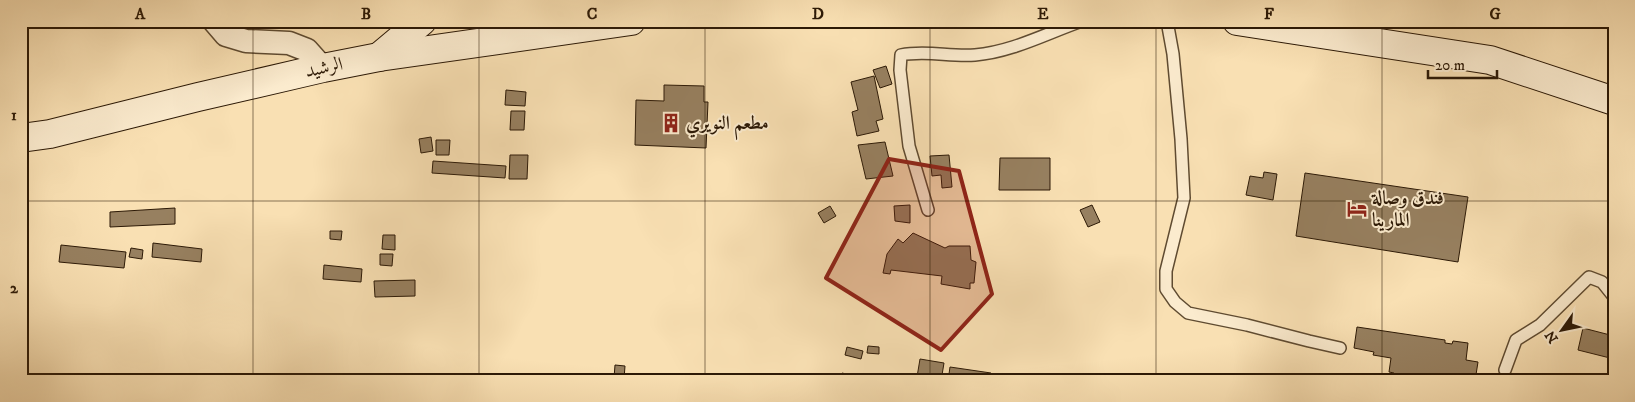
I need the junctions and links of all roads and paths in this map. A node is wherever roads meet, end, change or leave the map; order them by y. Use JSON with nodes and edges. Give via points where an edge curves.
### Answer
{"nodes":[{"id":1,"x":214,"y":21,"type":"edge"},
{"id":2,"x":422,"y":21,"type":"edge"},
{"id":3,"x":631,"y":21,"type":"edge"},
{"id":4,"x":1082,"y":21,"type":"edge"},
{"id":5,"x":1167,"y":21,"type":"edge"},
{"id":6,"x":1237,"y":21,"type":"edge"},
{"id":7,"x":519,"y":29,"type":"edge"},
{"id":8,"x":1345,"y":29,"type":"edge"},
{"id":9,"x":489,"y":31,"type":"edge"},
{"id":10,"x":379,"y":57,"type":"junction"},
{"id":11,"x":323,"y":68,"type":"junction"},
{"id":12,"x":1614,"y":101,"type":"edge"},
{"id":13,"x":21,"y":138,"type":"edge"},
{"id":14,"x":928,"y":210,"type":"dead end"},
{"id":15,"x":1614,"y":298,"type":"edge"},
{"id":16,"x":1340,"y":348,"type":"dead end"},
{"id":17,"x":1505,"y":370,"type":"dead end"}],
"edges":[{"from":1,"to":11,"type":"street","via":[[226,35],[246,41],[290,43],[307,50]]},
{"from":2,"to":10,"type":"main road"},
{"from":3,"to":7,"type":"main road","name":"الرشيد"},
{"from":4,"to":14,"type":"lane","via":[[995,52],[974,55],[915,52],[901,55],[909,146]]},
{"from":5,"to":16,"type":"lane","via":[[1174,63],[1184,198],[1166,271],[1166,289],[1188,313]]},
{"from":6,"to":8,"type":"main road"},
{"from":7,"to":9,"type":"main road","name":"الرشيد"},
{"from":8,"to":12,"type":"main road","via":[[1490,60]]},
{"from":9,"to":10,"type":"main road","name":"الرشيد"},
{"from":10,"to":11,"type":"main road","name":"الرشيد"},
{"from":11,"to":13,"type":"main road","name":"الرشيد","via":[[50,134]]},
{"from":15,"to":17,"type":"lane","via":[[1602,282],[1589,277],[1540,326],[1516,340]]}]}
